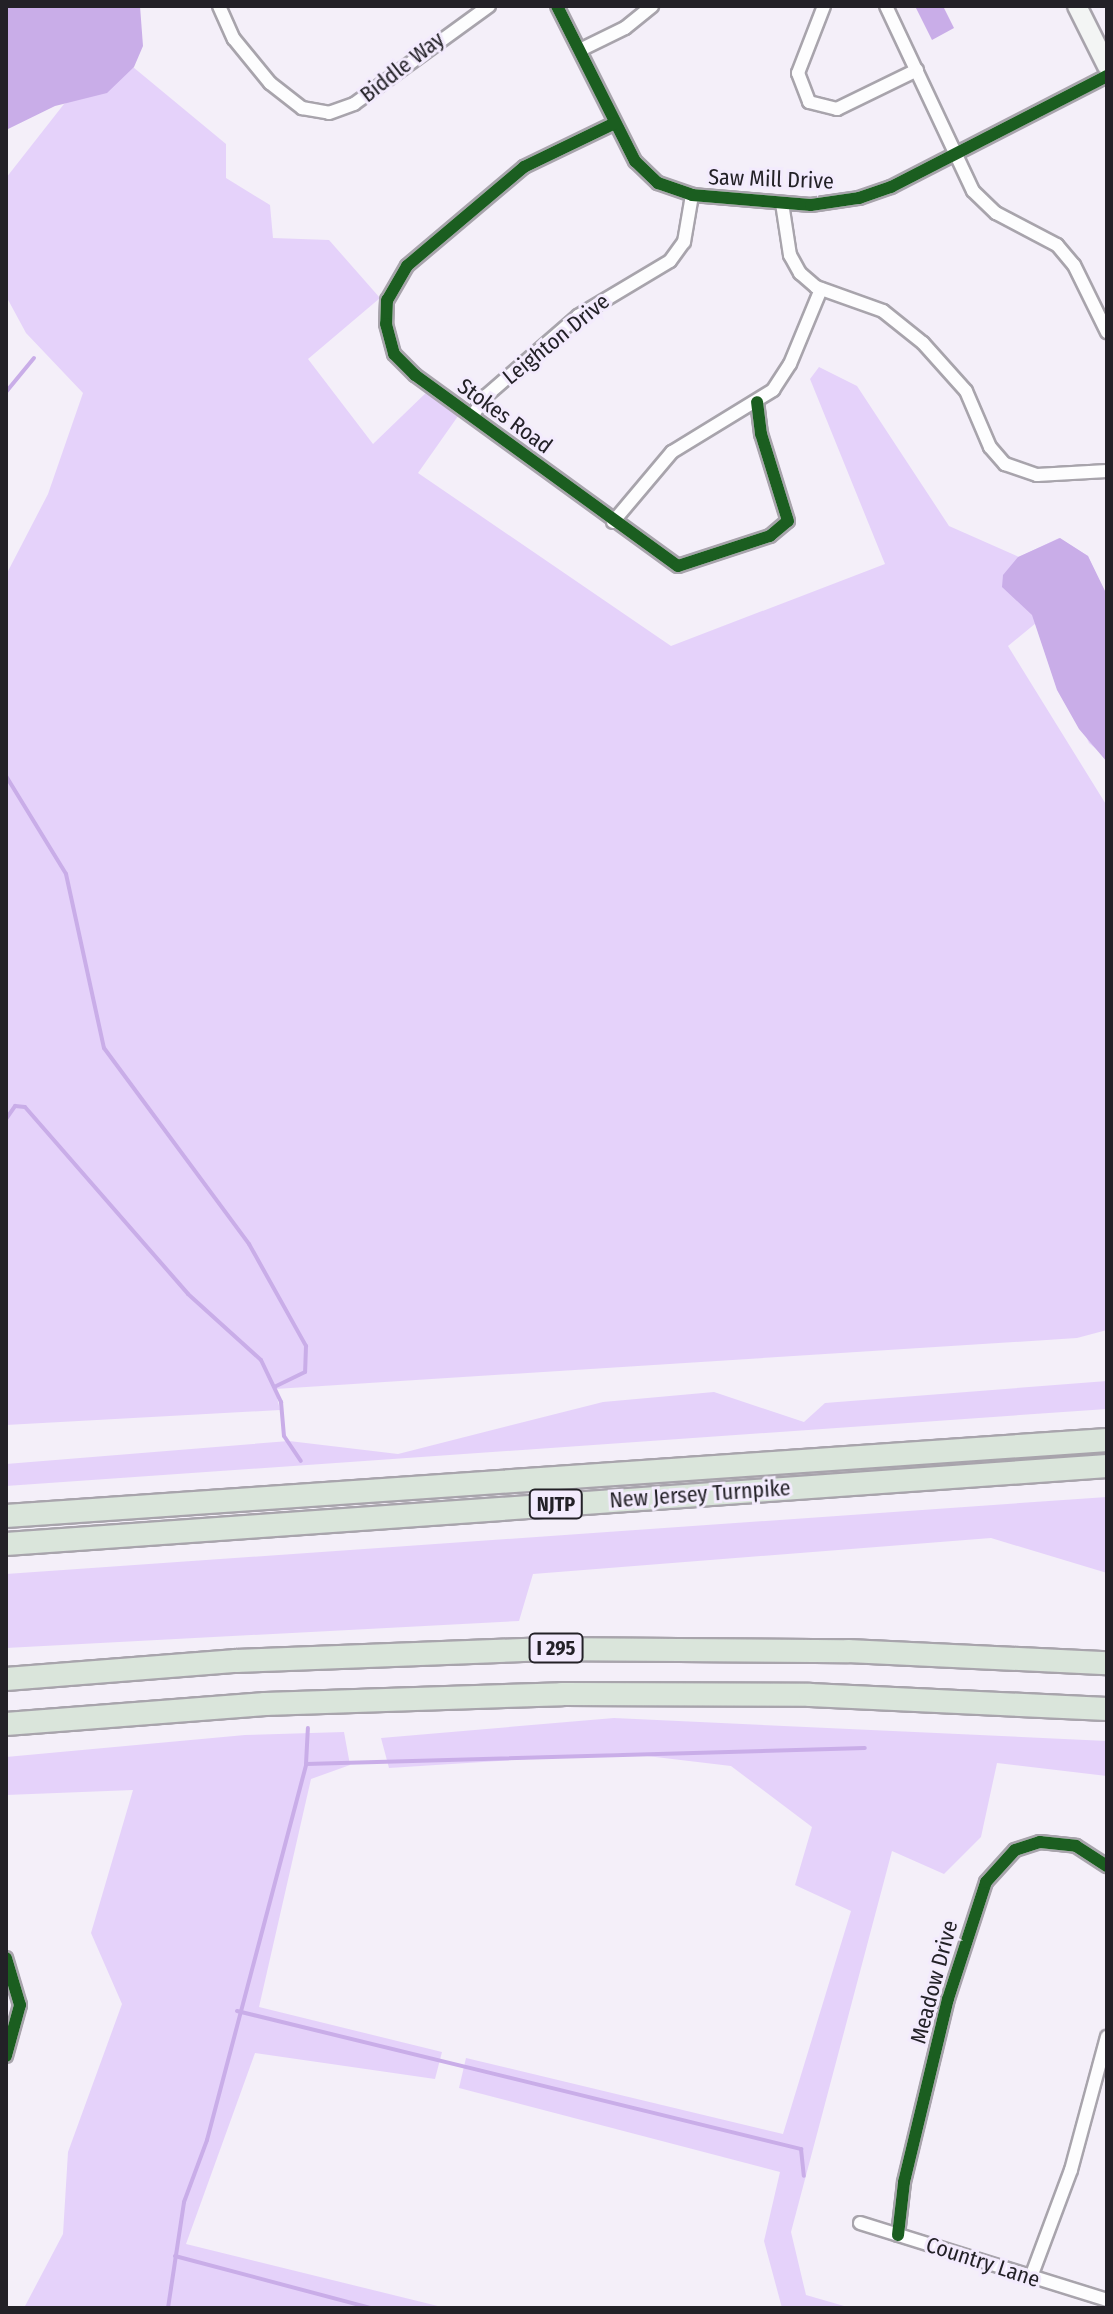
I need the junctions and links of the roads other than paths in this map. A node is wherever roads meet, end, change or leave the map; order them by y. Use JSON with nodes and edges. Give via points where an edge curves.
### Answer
{"nodes":[{"id":1,"x":219,"y":6,"type":"edge"},
{"id":2,"x":489,"y":6,"type":"edge"},
{"id":3,"x":557,"y":6,"type":"edge"},
{"id":4,"x":652,"y":6,"type":"edge"},
{"id":5,"x":824,"y":6,"type":"edge"},
{"id":6,"x":886,"y":6,"type":"edge"},
{"id":7,"x":1077,"y":6,"type":"edge"},
{"id":8,"x":580,"y":50,"type":"junction"},
{"id":9,"x":1107,"y":66,"type":"edge"},
{"id":10,"x":917,"y":70,"type":"junction"},
{"id":11,"x":1107,"y":76,"type":"edge"},
{"id":12,"x":615,"y":123,"type":"junction"},
{"id":13,"x":956,"y":153,"type":"junction"},
{"id":14,"x":692,"y":195,"type":"junction"},
{"id":15,"x":782,"y":203,"type":"junction"},
{"id":16,"x":821,"y":289,"type":"junction"},
{"id":17,"x":1107,"y":332,"type":"edge"},
{"id":18,"x":757,"y":402,"type":"junction"},
{"id":19,"x":473,"y":415,"type":"junction"},
{"id":20,"x":1107,"y":471,"type":"edge"},
{"id":21,"x":613,"y":522,"type":"junction"},
{"id":22,"x":1107,"y":1440,"type":"edge"},
{"id":23,"x":1107,"y":1466,"type":"edge"},
{"id":24,"x":6,"y":1516,"type":"edge"},
{"id":25,"x":6,"y":1544,"type":"edge"},
{"id":26,"x":1107,"y":1663,"type":"edge"},
{"id":27,"x":6,"y":1679,"type":"edge"},
{"id":28,"x":1107,"y":1709,"type":"edge"},
{"id":29,"x":6,"y":1724,"type":"edge"},
{"id":30,"x":1107,"y":1866,"type":"edge"},
{"id":31,"x":6,"y":1958,"type":"edge"},
{"id":32,"x":1107,"y":2037,"type":"edge"},
{"id":33,"x":6,"y":2056,"type":"edge"},
{"id":34,"x":860,"y":2223,"type":"dead end"},
{"id":35,"x":898,"y":2235,"type":"junction"},
{"id":36,"x":1031,"y":2277,"type":"junction"},
{"id":37,"x":1107,"y":2300,"type":"edge"}],
"edges":[{"from":1,"to":2,"type":"street","name":"Biddle Way","via":[[234,39],[270,83],[302,108],[329,113],[354,104]]},
{"from":3,"to":8,"type":"street","name":"Saw Mill Drive"},
{"from":4,"to":8,"type":"street","via":[[625,28]]},
{"from":5,"to":10,"type":"street","via":[[800,62],[799,84],[809,102],[837,109]]},
{"from":6,"to":10,"type":"street"},
{"from":7,"to":9,"type":"street"},
{"from":8,"to":12,"type":"street","name":"Saw Mill Drive"},
{"from":10,"to":13,"type":"street"},
{"from":11,"to":13,"type":"street","name":"Saw Mill Drive"},
{"from":12,"to":14,"type":"street","name":"Saw Mill Drive","via":[[646,174]]},
{"from":12,"to":19,"type":"street","name":"Stokes Road","via":[[524,167],[417,257],[392,288],[386,324],[398,361]]},
{"from":13,"to":15,"type":"street","name":"Saw Mill Drive","via":[[859,198]]},
{"from":13,"to":17,"type":"street","via":[[968,183],[987,206],[1048,237],[1066,255]]},
{"from":14,"to":15,"type":"street","name":"Saw Mill Drive"},
{"from":14,"to":19,"type":"street","name":"Leighton Drive","via":[[684,242],[670,261],[578,316],[486,396]]},
{"from":15,"to":16,"type":"street","via":[[794,264]]},
{"from":16,"to":18,"type":"street","via":[[786,373]]},
{"from":16,"to":20,"type":"street","via":[[872,305],[923,343],[966,391],[990,447],[1005,464],[1037,475]]},
{"from":18,"to":21,"type":"street","via":[[662,460]]},
{"from":18,"to":21,"type":"street","name":"Stokes Road","via":[[761,434],[789,513],[785,527],[700,564],[678,566]]},
{"from":19,"to":21,"type":"street","name":"Stokes Road"},
{"from":22,"to":24,"type":"highway","name":"New Jersey Turnpike","number":"NJTP"},
{"from":23,"to":25,"type":"highway","name":"New Jersey Turnpike","number":"NJTP"},
{"from":26,"to":27,"type":"highway","number":"I 295","via":[[848,1651],[569,1648],[266,1660]]},
{"from":28,"to":29,"type":"highway","number":"I 295","via":[[835,1696],[562,1694],[265,1704]]},
{"from":30,"to":35,"type":"street","name":"Meadow Drive","via":[[1076,1846],[1040,1842],[1015,1850],[986,1882],[948,1999],[904,2182]]},
{"from":31,"to":33,"type":"street","via":[[20,2005]]},
{"from":32,"to":36,"type":"street","via":[[1068,2178]]},
{"from":34,"to":35,"type":"street","name":"Country Lane"},
{"from":35,"to":36,"type":"street","name":"Country Lane"},
{"from":36,"to":37,"type":"street","name":"Country Lane"}]}
